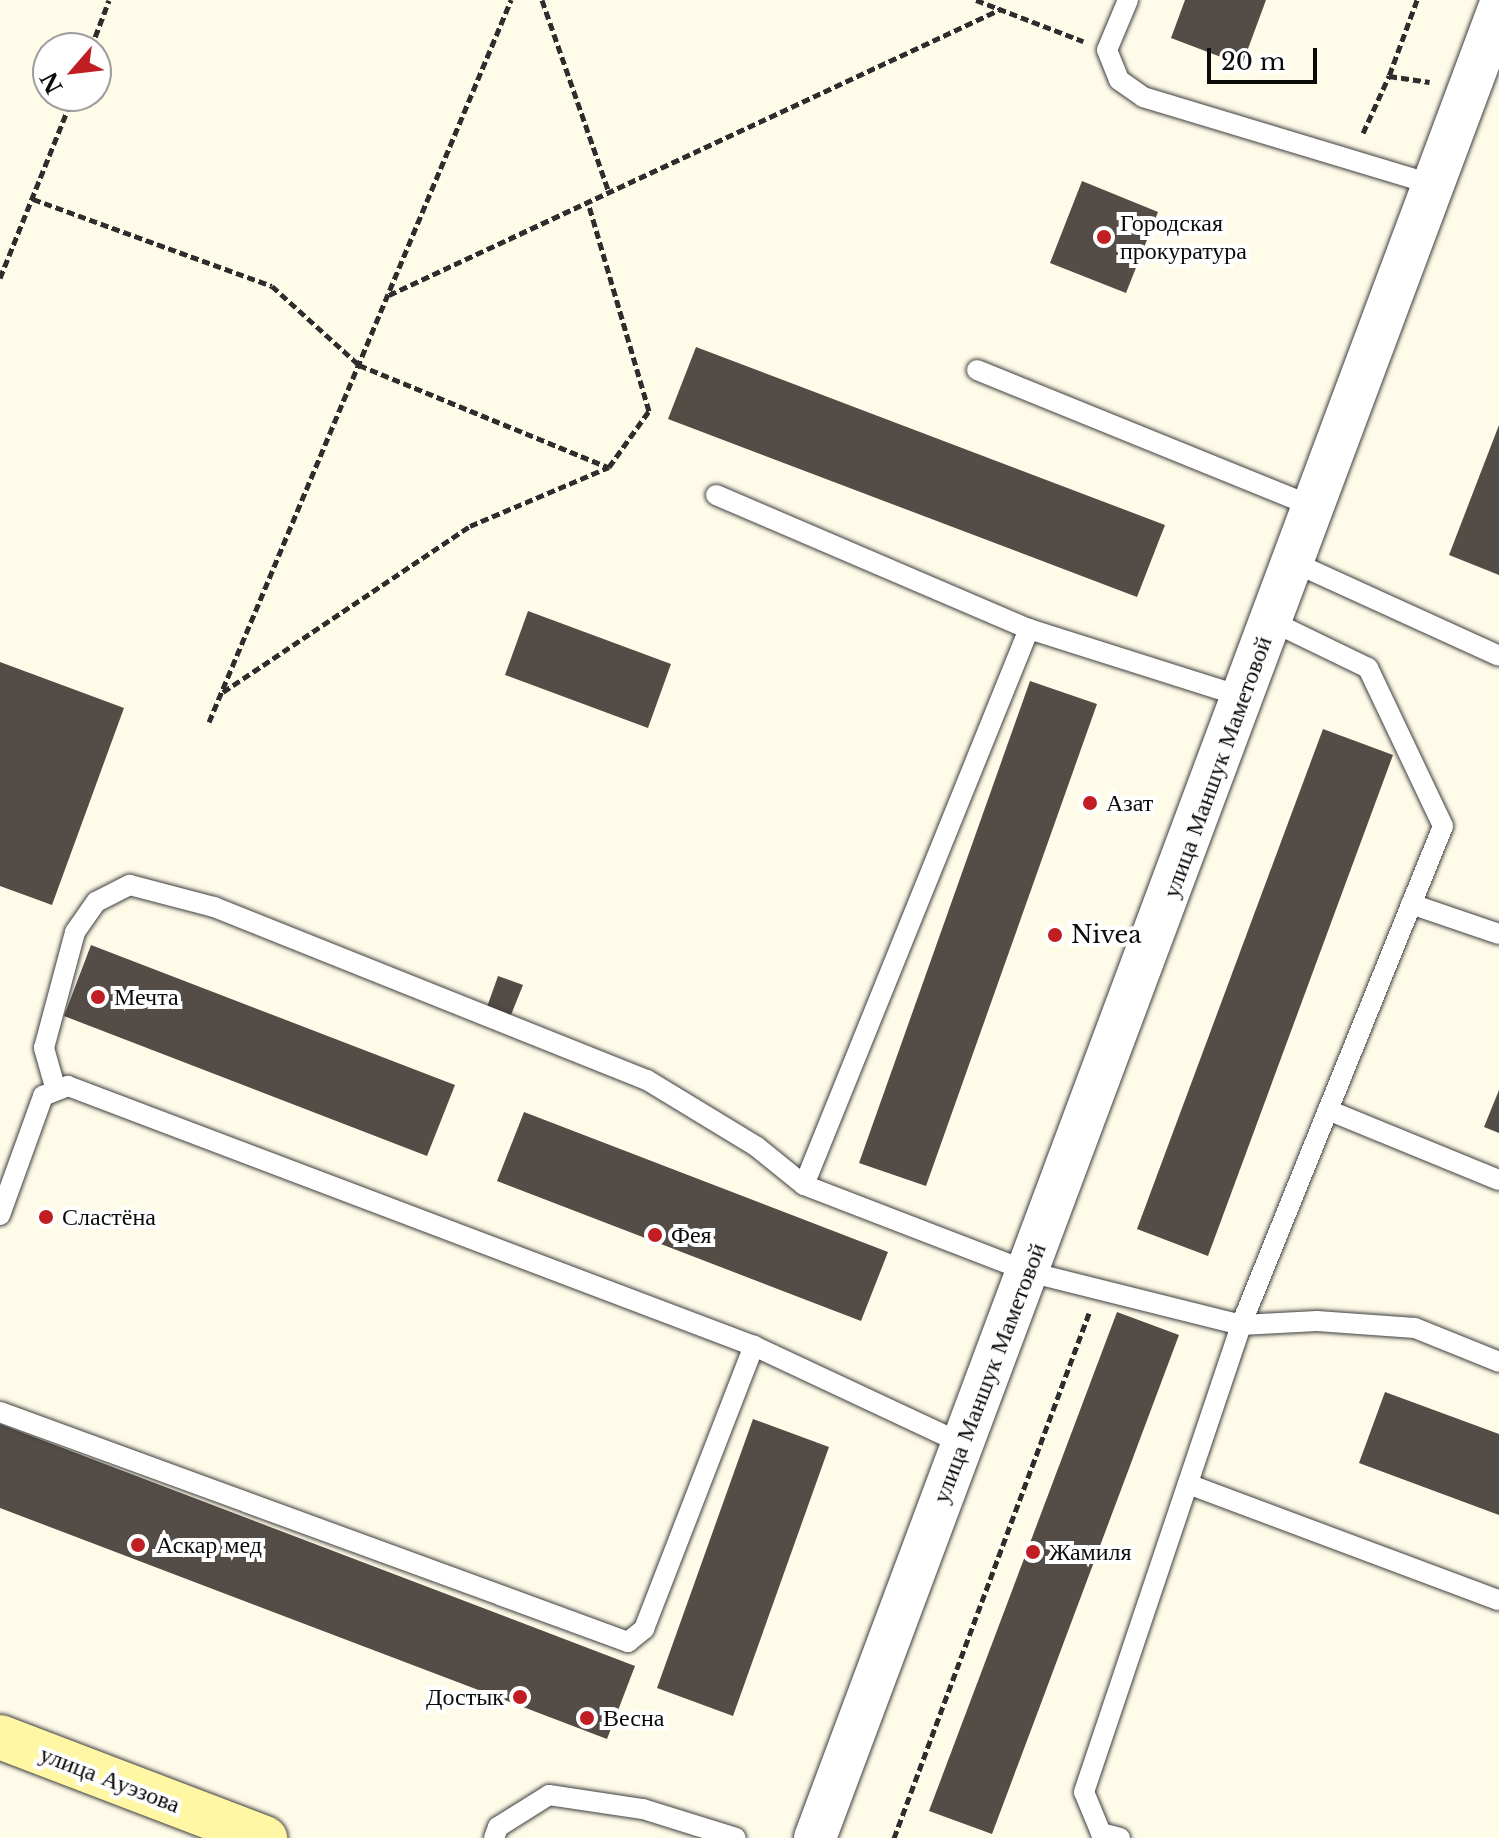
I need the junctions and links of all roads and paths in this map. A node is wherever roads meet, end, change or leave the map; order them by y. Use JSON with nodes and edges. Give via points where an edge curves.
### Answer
{"nodes":[{"id":1,"x":109,"y":0,"type":"edge"},
{"id":2,"x":511,"y":0,"type":"edge"},
{"id":3,"x":542,"y":0,"type":"edge"},
{"id":4,"x":976,"y":0,"type":"edge"},
{"id":5,"x":1128,"y":0,"type":"edge"},
{"id":6,"x":1417,"y":0,"type":"edge"},
{"id":7,"x":1001,"y":9,"type":"junction"},
{"id":8,"x":1499,"y":9,"type":"edge"},
{"id":9,"x":97,"y":32,"type":"edge"},
{"id":10,"x":1107,"y":50,"type":"junction"},
{"id":11,"x":1389,"y":76,"type":"junction"},
{"id":12,"x":1470,"y":88,"type":"junction"},
{"id":13,"x":67,"y":112,"type":"edge"},
{"id":14,"x":1351,"y":159,"type":"junction"},
{"id":15,"x":1434,"y":185,"type":"junction"},
{"id":16,"x":609,"y":192,"type":"junction"},
{"id":17,"x":33,"y":199,"type":"junction"},
{"id":18,"x":588,"y":202,"type":"junction"},
{"id":19,"x":0,"y":278,"type":"edge"},
{"id":20,"x":387,"y":296,"type":"junction"},
{"id":21,"x":359,"y":365,"type":"junction"},
{"id":22,"x":977,"y":370,"type":"dead end"},
{"id":23,"x":609,"y":467,"type":"junction"},
{"id":24,"x":716,"y":495,"type":"dead end"},
{"id":25,"x":1314,"y":507,"type":"junction"},
{"id":26,"x":1293,"y":562,"type":"junction"},
{"id":27,"x":1271,"y":621,"type":"junction"},
{"id":28,"x":1029,"y":629,"type":"junction"},
{"id":29,"x":1499,"y":656,"type":"edge"},
{"id":30,"x":221,"y":693,"type":"junction"},
{"id":31,"x":1243,"y":697,"type":"junction"},
{"id":32,"x":209,"y":722,"type":"dead end"},
{"id":33,"x":1411,"y":904,"type":"junction"},
{"id":34,"x":1499,"y":934,"type":"edge"},
{"id":35,"x":55,"y":1087,"type":"junction"},
{"id":36,"x":1328,"y":1110,"type":"junction"},
{"id":37,"x":1499,"y":1180,"type":"edge"},
{"id":38,"x":804,"y":1185,"type":"junction"},
{"id":39,"x":0,"y":1215,"type":"edge"},
{"id":40,"x":1029,"y":1272,"type":"junction"},
{"id":41,"x":1097,"y":1289,"type":"junction"},
{"id":42,"x":1241,"y":1325,"type":"junction"},
{"id":43,"x":754,"y":1346,"type":"junction"},
{"id":44,"x":1499,"y":1362,"type":"edge"},
{"id":45,"x":0,"y":1412,"type":"edge"},
{"id":46,"x":961,"y":1443,"type":"junction"},
{"id":47,"x":1188,"y":1484,"type":"junction"},
{"id":48,"x":1499,"y":1600,"type":"edge"},
{"id":49,"x":0,"y":1737,"type":"edge"},
{"id":50,"x":265,"y":1838,"type":"edge"},
{"id":51,"x":494,"y":1838,"type":"edge"},
{"id":52,"x":736,"y":1838,"type":"edge"},
{"id":53,"x":815,"y":1838,"type":"edge"},
{"id":54,"x":894,"y":1838,"type":"edge"},
{"id":55,"x":1120,"y":1838,"type":"edge"}],
"edges":[{"from":1,"to":9,"type":"path"},
{"from":2,"to":20,"type":"path"},
{"from":3,"to":16,"type":"path"},
{"from":4,"to":7,"type":"path"},
{"from":5,"to":10,"type":"lane"},
{"from":6,"to":11,"type":"path"},
{"from":7,"to":10,"type":"path"},
{"from":7,"to":16,"type":"path"},
{"from":8,"to":12,"type":"street","name":"улица Маншук Маметовой"},
{"from":10,"to":14,"type":"lane","via":[[1119,80],[1143,97]]},
{"from":11,"to":12,"type":"path"},
{"from":11,"to":14,"type":"path"},
{"from":12,"to":15,"type":"street","name":"улица Маншук Маметовой"},
{"from":13,"to":17,"type":"path"},
{"from":14,"to":15,"type":"lane"},
{"from":15,"to":25,"type":"street","name":"улица Маншук Маметовой"},
{"from":16,"to":18,"type":"path"},
{"from":17,"to":19,"type":"path"},
{"from":17,"to":21,"type":"path","via":[[272,286]]},
{"from":18,"to":20,"type":"path"},
{"from":18,"to":23,"type":"path","via":[[649,411]]},
{"from":20,"to":21,"type":"path"},
{"from":21,"to":23,"type":"path"},
{"from":21,"to":30,"type":"path"},
{"from":22,"to":25,"type":"lane"},
{"from":23,"to":30,"type":"path","via":[[470,526]]},
{"from":24,"to":28,"type":"lane"},
{"from":25,"to":26,"type":"street","name":"улица Маншук Маметовой"},
{"from":26,"to":27,"type":"street","name":"улица Маншук Маметовой"},
{"from":26,"to":29,"type":"lane"},
{"from":27,"to":31,"type":"street","name":"улица Маншук Маметовой"},
{"from":27,"to":33,"type":"lane","via":[[1368,668],[1443,826]]},
{"from":28,"to":31,"type":"lane"},
{"from":28,"to":38,"type":"lane"},
{"from":30,"to":32,"type":"path"},
{"from":31,"to":40,"type":"street","name":"улица Маншук Маметовой"},
{"from":33,"to":34,"type":"lane"},
{"from":33,"to":36,"type":"lane"},
{"from":35,"to":38,"type":"lane","via":[[44,1048],[75,932],[96,902],[130,885],[214,907],[647,1080],[757,1147]]},
{"from":35,"to":39,"type":"lane","via":[[43,1096]]},
{"from":35,"to":43,"type":"lane","via":[[68,1086]]},
{"from":36,"to":37,"type":"lane"},
{"from":36,"to":42,"type":"lane"},
{"from":38,"to":40,"type":"lane"},
{"from":40,"to":41,"type":"lane"},
{"from":40,"to":46,"type":"street","name":"улица Маншук Маметовой"},
{"from":41,"to":42,"type":"lane"},
{"from":41,"to":54,"type":"path"},
{"from":42,"to":44,"type":"lane","via":[[1317,1321],[1415,1328]]},
{"from":42,"to":47,"type":"lane"},
{"from":43,"to":45,"type":"lane","via":[[644,1629],[628,1642]]},
{"from":43,"to":46,"type":"lane"},
{"from":46,"to":53,"type":"street","name":"улица Маншук Маметовой"},
{"from":47,"to":48,"type":"lane"},
{"from":47,"to":55,"type":"lane","via":[[1084,1792],[1101,1833]]},
{"from":49,"to":50,"type":"street","name":"улица Ауэзова"},
{"from":51,"to":52,"type":"lane","via":[[498,1827],[549,1795],[643,1809]]}]}
